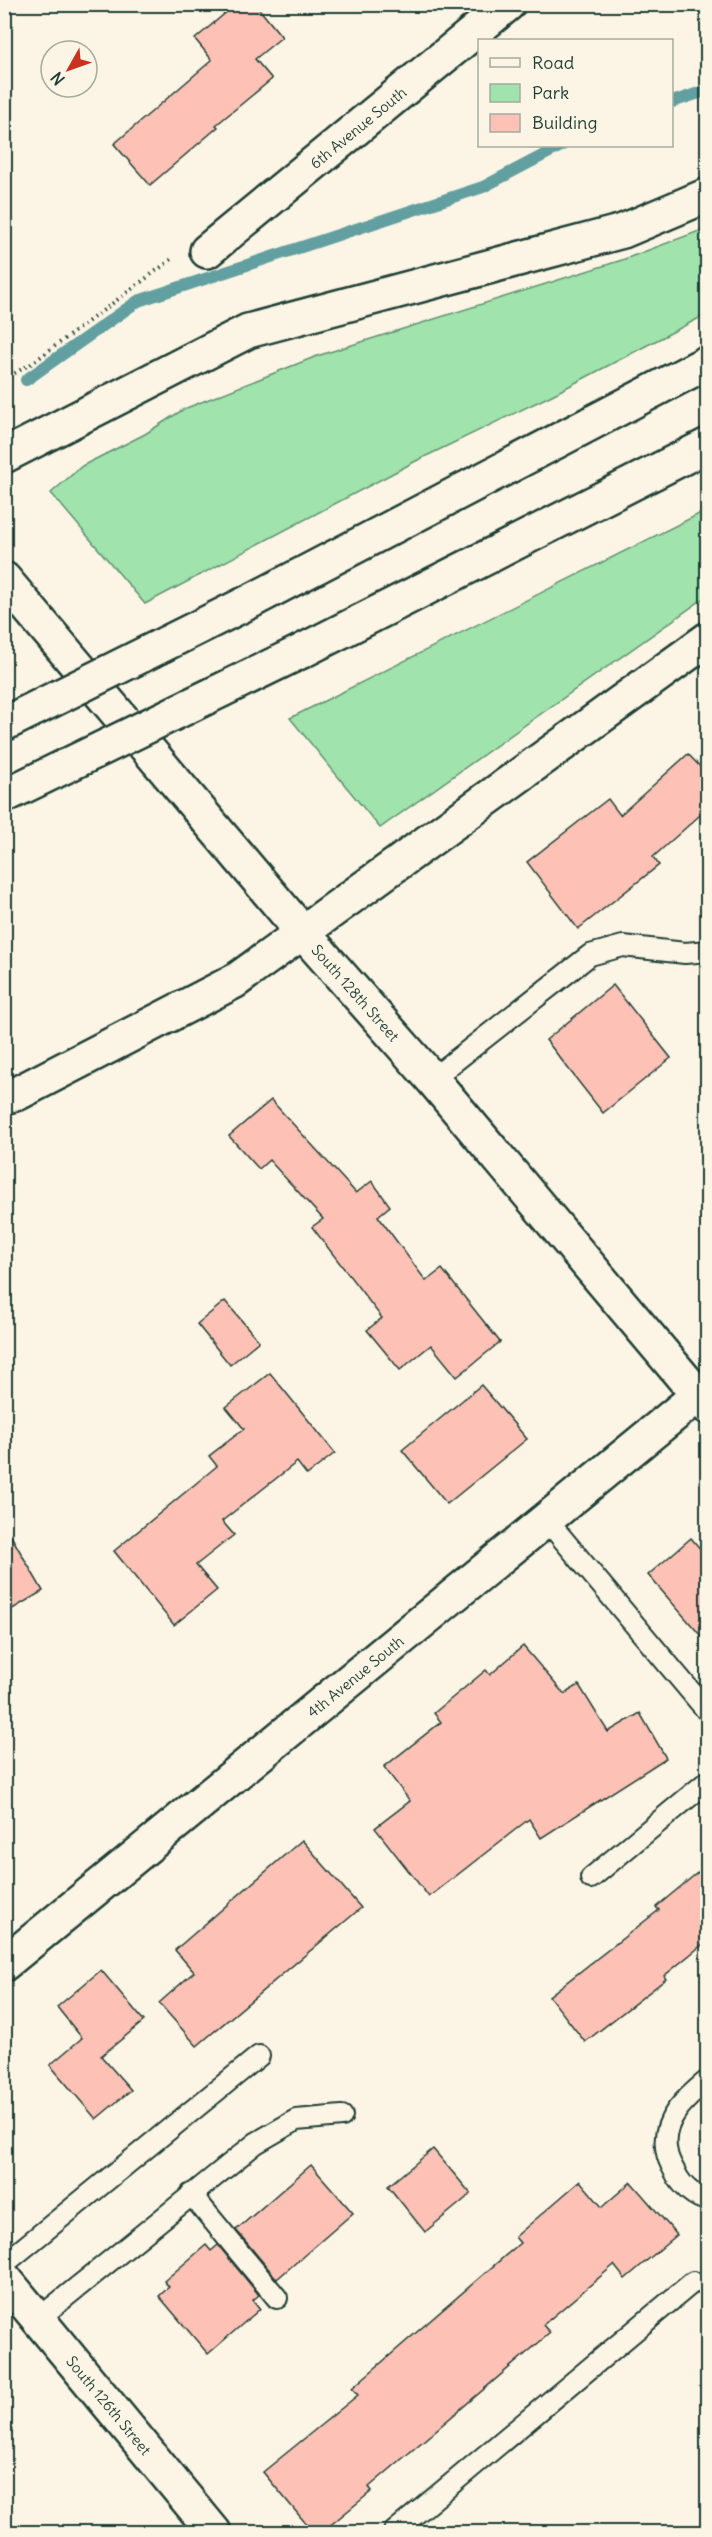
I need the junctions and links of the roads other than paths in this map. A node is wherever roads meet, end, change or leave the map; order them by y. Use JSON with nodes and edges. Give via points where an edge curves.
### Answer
{"nodes":[{"id":1,"x":508,"y":4,"type":"edge"},
{"id":2,"x":708,"y":195,"type":"edge"},
{"id":3,"x":207,"y":251,"type":"road end"},
{"id":4,"x":708,"y":362,"type":"edge"},
{"id":5,"x":708,"y":445,"type":"edge"},
{"id":6,"x":4,"y":456,"type":"edge"},
{"id":7,"x":4,"y":579,"type":"edge"},
{"id":8,"x":708,"y":639,"type":"edge"},
{"id":9,"x":4,"y":724,"type":"edge"},
{"id":10,"x":4,"y":796,"type":"edge"},
{"id":11,"x":304,"y":934,"type":"junction"},
{"id":12,"x":708,"y":951,"type":"edge"},
{"id":13,"x":432,"y":1079,"type":"junction"},
{"id":14,"x":4,"y":1097,"type":"edge"},
{"id":15,"x":704,"y":1397,"type":"edge"},
{"id":16,"x":546,"y":1520,"type":"junction"},
{"id":17,"x":708,"y":1712,"type":"edge"},
{"id":18,"x":708,"y":1780,"type":"edge"},
{"id":19,"x":591,"y":1878,"type":"dead end"},
{"id":20,"x":4,"y":1964,"type":"edge"},
{"id":21,"x":259,"y":2056,"type":"dead end"},
{"id":22,"x":708,"y":2080,"type":"edge"},
{"id":23,"x":342,"y":2116,"type":"dead end"},
{"id":24,"x":191,"y":2194,"type":"junction"},
{"id":25,"x":708,"y":2200,"type":"edge"},
{"id":26,"x":4,"y":2264,"type":"edge"},
{"id":27,"x":4,"y":2278,"type":"edge"},
{"id":28,"x":693,"y":2282,"type":"dead end"},
{"id":29,"x":277,"y":2298,"type":"dead end"},
{"id":30,"x":38,"y":2319,"type":"junction"},
{"id":31,"x":214,"y":2532,"type":"edge"},
{"id":32,"x":394,"y":2532,"type":"edge"}],
"edges":[{"from":1,"to":3,"type":"main road","name":"6th Avenue South"},
{"from":2,"to":6,"type":"main road","via":[[623,231],[248,331]]},
{"from":4,"to":9,"type":"main road","bridge":true,"via":[[250,601]]},
{"from":5,"to":10,"type":"main road","bridge":true,"via":[[302,651]]},
{"from":7,"to":11,"type":"main road","name":"South 128th Street"},
{"from":8,"to":11,"type":"main road"},
{"from":11,"to":13,"type":"main road","name":"South 128th Street"},
{"from":11,"to":14,"type":"main road","via":[[234,981]]},
{"from":12,"to":13,"type":"lane","via":[[685,953],[623,946],[590,955]]},
{"from":13,"to":15,"type":"main road","name":"South 128th Street"},
{"from":15,"to":16,"type":"main road","name":"4th Avenue South"},
{"from":16,"to":17,"type":"lane"},
{"from":16,"to":20,"type":"main road","name":"4th Avenue South"},
{"from":18,"to":19,"type":"lane"},
{"from":21,"to":26,"type":"lane"},
{"from":22,"to":25,"type":"lane","via":[[681,2102],[668,2128],[666,2152],[680,2183]]},
{"from":23,"to":24,"type":"lane","via":[[296,2120],[256,2143]]},
{"from":24,"to":29,"type":"lane"},
{"from":24,"to":30,"type":"lane"},
{"from":27,"to":30,"type":"main road","name":"South 126th Street"},
{"from":28,"to":32,"type":"lane"},
{"from":30,"to":31,"type":"main road","name":"South 126th Street"}]}
